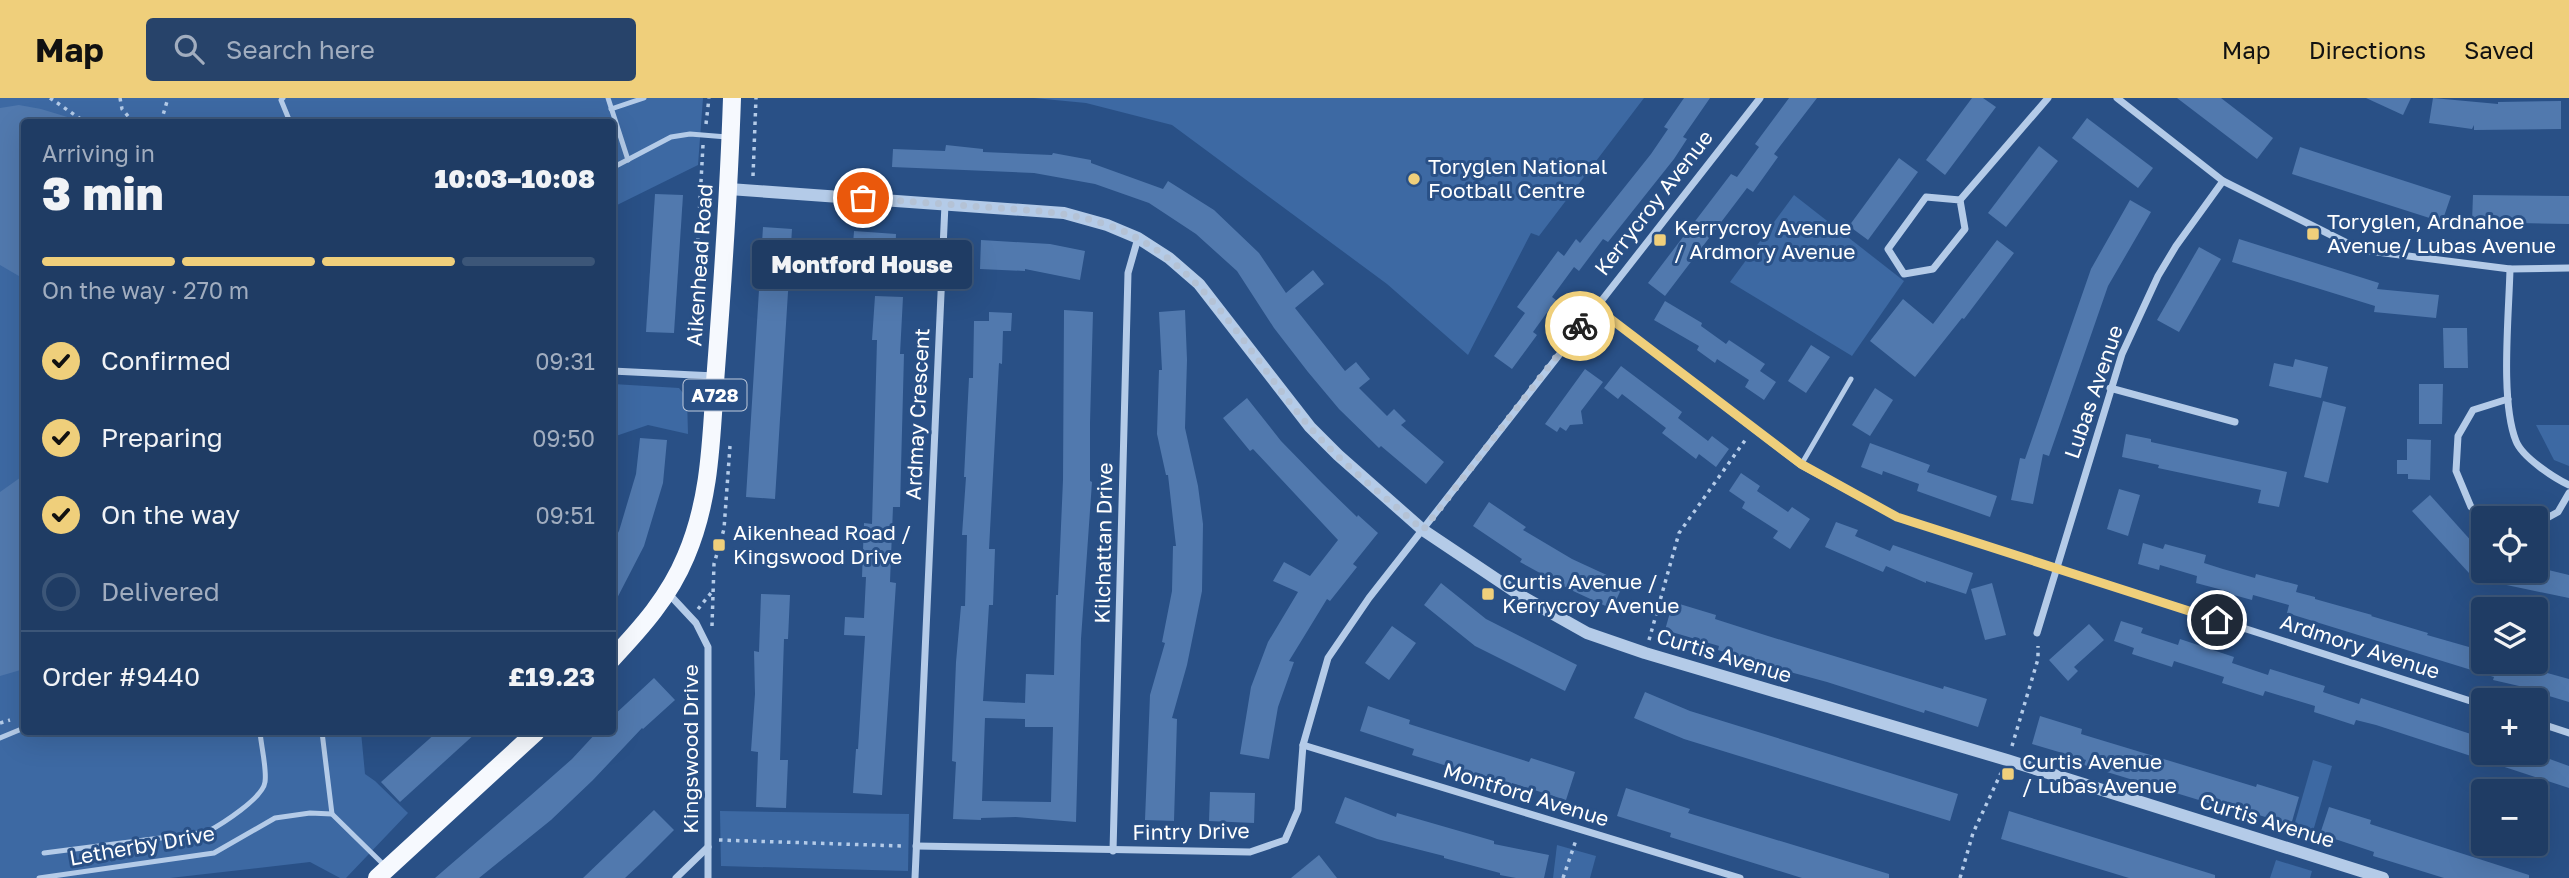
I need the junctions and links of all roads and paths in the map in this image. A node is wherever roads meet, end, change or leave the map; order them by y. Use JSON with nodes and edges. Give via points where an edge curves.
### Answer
{"nodes":[{"id":1,"x":50,"y":98,"type":"edge"},
{"id":2,"x":120,"y":98,"type":"edge"},
{"id":3,"x":168,"y":98,"type":"edge"},
{"id":4,"x":283,"y":98,"type":"edge"},
{"id":5,"x":608,"y":98,"type":"edge"},
{"id":6,"x":644,"y":98,"type":"edge"},
{"id":7,"x":709,"y":98,"type":"edge"},
{"id":8,"x":732,"y":98,"type":"edge"},
{"id":9,"x":757,"y":98,"type":"edge"},
{"id":10,"x":1760,"y":98,"type":"edge"},
{"id":11,"x":2049,"y":98,"type":"edge"},
{"id":12,"x":2117,"y":98,"type":"edge"},
{"id":13,"x":611,"y":109,"type":"junction"},
{"id":14,"x":81,"y":119,"type":"edge"},
{"id":15,"x":130,"y":119,"type":"edge"},
{"id":16,"x":162,"y":119,"type":"edge"},
{"id":17,"x":289,"y":119,"type":"edge"},
{"id":18,"x":614,"y":119,"type":"edge"},
{"id":19,"x":616,"y":124,"type":"edge"},
{"id":20,"x":704,"y":135,"type":"junction"},
{"id":21,"x":730,"y":138,"type":"junction"},
{"id":22,"x":628,"y":160,"type":"junction"},
{"id":23,"x":616,"y":166,"type":"edge"},
{"id":24,"x":2223,"y":181,"type":"junction"},
{"id":25,"x":729,"y":189,"type":"junction"},
{"id":26,"x":752,"y":191,"type":"junction"},
{"id":27,"x":1960,"y":200,"type":"junction"},
{"id":28,"x":945,"y":204,"type":"junction"},
{"id":29,"x":1138,"y":238,"type":"junction"},
{"id":30,"x":697,"y":255,"type":"dead end"},
{"id":31,"x":2569,"y":268,"type":"edge"},
{"id":32,"x":2510,"y":269,"type":"junction"},
{"id":33,"x":1595,"y":307,"type":"junction"},
{"id":34,"x":616,"y":371,"type":"edge"},
{"id":35,"x":716,"y":376,"type":"junction"},
{"id":36,"x":1851,"y":379,"type":"dead end"},
{"id":37,"x":2110,"y":388,"type":"junction"},
{"id":38,"x":2508,"y":399,"type":"junction"},
{"id":39,"x":2235,"y":422,"type":"dead end"},
{"id":40,"x":1754,"y":429,"type":"junction"},
{"id":41,"x":1801,"y":464,"type":"junction"},
{"id":42,"x":2569,"y":485,"type":"edge"},
{"id":43,"x":2569,"y":493,"type":"edge"},
{"id":44,"x":2471,"y":507,"type":"edge"},
{"id":45,"x":2548,"y":517,"type":"edge"},
{"id":46,"x":1423,"y":530,"type":"junction"},
{"id":47,"x":2057,"y":569,"type":"junction"},
{"id":48,"x":668,"y":593,"type":"junction"},
{"id":49,"x":691,"y":617,"type":"junction"},
{"id":50,"x":2037,"y":633,"type":"joint"},
{"id":51,"x":704,"y":636,"type":"junction"},
{"id":52,"x":1645,"y":653,"type":"junction"},
{"id":53,"x":616,"y":655,"type":"edge"},
{"id":54,"x":2471,"y":701,"type":"edge"},
{"id":55,"x":2548,"y":726,"type":"edge"},
{"id":56,"x":21,"y":729,"type":"edge"},
{"id":57,"x":2569,"y":733,"type":"edge"},
{"id":58,"x":260,"y":735,"type":"edge"},
{"id":59,"x":321,"y":735,"type":"edge"},
{"id":60,"x":533,"y":735,"type":"edge"},
{"id":61,"x":0,"y":738,"type":"edge"},
{"id":62,"x":1303,"y":745,"type":"junction"},
{"id":63,"x":2007,"y":760,"type":"junction"},
{"id":64,"x":332,"y":814,"type":"junction"},
{"id":65,"x":1580,"y":830,"type":"junction"},
{"id":66,"x":708,"y":843,"type":"junction"},
{"id":67,"x":916,"y":846,"type":"junction"},
{"id":68,"x":1113,"y":851,"type":"junction"},
{"id":69,"x":44,"y":853,"type":"dead end"},
{"id":70,"x":382,"y":873,"type":"edge"},
{"id":71,"x":38,"y":878,"type":"edge"},
{"id":72,"x":676,"y":878,"type":"edge"},
{"id":73,"x":708,"y":878,"type":"edge"},
{"id":74,"x":915,"y":878,"type":"edge"},
{"id":75,"x":1563,"y":878,"type":"edge"},
{"id":76,"x":1740,"y":878,"type":"edge"},
{"id":77,"x":1960,"y":878,"type":"edge"},
{"id":78,"x":2383,"y":878,"type":"edge"}],
"edges":[{"from":1,"to":14,"type":"path"},
{"from":2,"to":15,"type":"path"},
{"from":3,"to":16,"type":"path"},
{"from":4,"to":17,"type":"lane"},
{"from":5,"to":13,"type":"lane"},
{"from":6,"to":13,"type":"lane"},
{"from":7,"to":20,"type":"path"},
{"from":8,"to":21,"type":"main road","name":"Aikenhead Road","number":"A728"},
{"from":9,"to":26,"type":"path"},
{"from":10,"to":33,"type":"street","name":"Kerrycroy Avenue"},
{"from":11,"to":27,"type":"street"},
{"from":12,"to":24,"type":"street"},
{"from":13,"to":18,"type":"lane"},
{"from":19,"to":22,"type":"lane"},
{"from":20,"to":21,"type":"lane"},
{"from":20,"to":22,"type":"lane","via":[[671,137]]},
{"from":20,"to":30,"type":"path"},
{"from":21,"to":25,"type":"main road","name":"Aikenhead Road","number":"A728"},
{"from":22,"to":23,"type":"lane"},
{"from":24,"to":32,"type":"street","via":[[2361,250]]},
{"from":24,"to":37,"type":"street","name":"Lubas Avenue","via":[[2158,276]]},
{"from":25,"to":26,"type":"street","name":"Curtis Avenue"},
{"from":25,"to":35,"type":"main road","name":"Aikenhead Road","number":"A728"},
{"from":26,"to":28,"type":"street","name":"Curtis Avenue"},
{"from":27,"to":27,"type":"street","via":[[1965,229],[1933,269],[1904,274],[1888,248],[1926,197]]},
{"from":28,"to":29,"type":"street","name":"Curtis Avenue","via":[[1064,213]]},
{"from":28,"to":67,"type":"street","name":"Ardmay Crescent"},
{"from":29,"to":46,"type":"street","name":"Curtis Avenue","via":[[1199,284],[1310,427]]},
{"from":29,"to":68,"type":"street","name":"Kilchattan Drive","via":[[1128,273]]},
{"from":31,"to":32,"type":"street"},
{"from":32,"to":38,"type":"street"},
{"from":33,"to":40,"type":"street","name":"Ardmory Avenue"},
{"from":33,"to":46,"type":"street","name":"Kerrycroy Avenue"},
{"from":34,"to":35,"type":"street"},
{"from":35,"to":48,"type":"main road","name":"Aikenhead Road","number":"A728","via":[[707,486],[693,539]]},
{"from":36,"to":41,"type":"lane"},
{"from":37,"to":39,"type":"street"},
{"from":37,"to":47,"type":"street","name":"Lubas Avenue"},
{"from":38,"to":42,"type":"street","via":[[2516,443],[2549,475]]},
{"from":38,"to":44,"type":"street","via":[[2473,410],[2458,436],[2456,471]]},
{"from":40,"to":41,"type":"street","name":"Ardmory Avenue"},
{"from":40,"to":52,"type":"path","via":[[1679,533]]},
{"from":41,"to":47,"type":"street","name":"Ardmory Avenue","via":[[1897,517]]},
{"from":43,"to":45,"type":"street","via":[[2558,512]]},
{"from":46,"to":52,"type":"street","name":"Curtis Avenue","via":[[1523,597],[1587,633]]},
{"from":46,"to":62,"type":"street","name":"Fintry Drive","via":[[1368,598],[1328,659]]},
{"from":47,"to":50,"type":"street","name":"Lubas Avenue"},
{"from":47,"to":54,"type":"street","name":"Ardmory Avenue"},
{"from":48,"to":49,"type":"street","name":"Kingswood Drive"},
{"from":48,"to":53,"type":"main road","name":"Aikenhead Road","number":"A728"},
{"from":49,"to":51,"type":"street","name":"Kingswood Drive"},
{"from":49,"to":51,"type":"path","via":[[712,591],[712,630]]},
{"from":50,"to":63,"type":"path","via":[[2038,659]]},
{"from":51,"to":66,"type":"street","name":"Kingswood Drive","via":[[708,647]]},
{"from":52,"to":63,"type":"street","name":"Curtis Avenue"},
{"from":55,"to":57,"type":"street"},
{"from":56,"to":61,"type":"lane"},
{"from":58,"to":69,"type":"lane","via":[[265,782],[260,794],[218,826],[207,832]]},
{"from":59,"to":64,"type":"lane"},
{"from":60,"to":70,"type":"main road"},
{"from":62,"to":65,"type":"street","name":"Montford Avenue"},
{"from":62,"to":68,"type":"street","name":"Fintry Drive","via":[[1298,810],[1285,840],[1250,852]]},
{"from":63,"to":77,"type":"path","via":[[1973,833]]},
{"from":63,"to":78,"type":"street","name":"Curtis Avenue"},
{"from":64,"to":70,"type":"lane"},
{"from":64,"to":71,"type":"lane","name":"Letherby Drive","via":[[275,818],[214,853]]},
{"from":65,"to":75,"type":"path"},
{"from":65,"to":76,"type":"street","name":"Montford Avenue"},
{"from":66,"to":67,"type":"path"},
{"from":66,"to":72,"type":"street"},
{"from":66,"to":73,"type":"street","name":"Kingswood Drive"},
{"from":67,"to":68,"type":"street","name":"Fintry Drive"},
{"from":67,"to":74,"type":"street","name":"Ardmay Crescent"}]}
